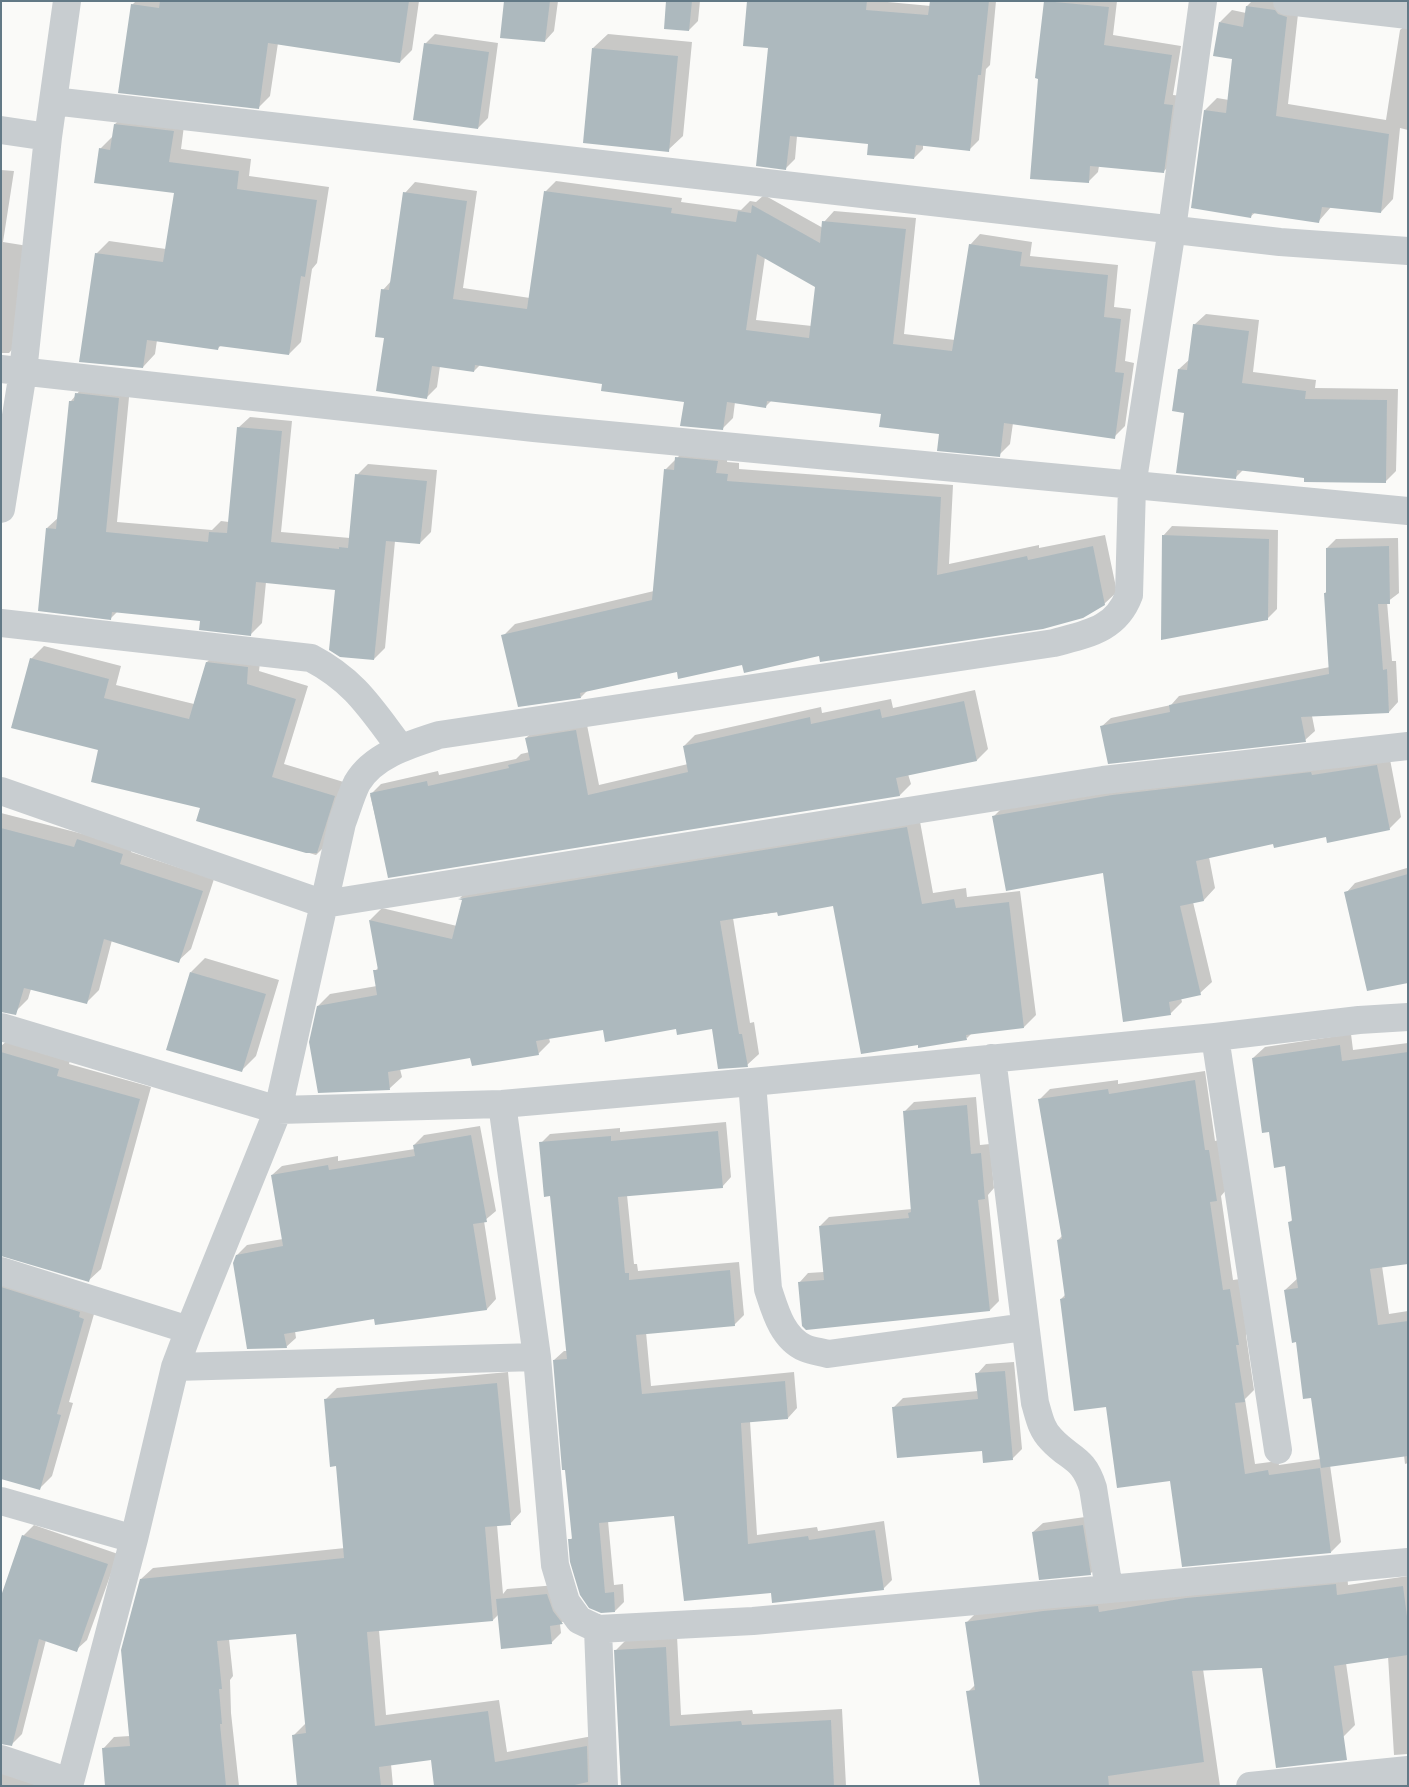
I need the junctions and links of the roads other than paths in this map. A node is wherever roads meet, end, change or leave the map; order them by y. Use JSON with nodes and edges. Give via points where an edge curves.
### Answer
{"nodes":[{"id":1,"x":67,"y":1,"type":"edge"},
{"id":2,"x":1203,"y":1,"type":"edge"},
{"id":3,"x":1287,"y":1,"type":"edge"},
{"id":4,"x":1408,"y":15,"type":"edge"},
{"id":5,"x":53,"y":101,"type":"junction"},
{"id":6,"x":1,"y":130,"type":"edge"},
{"id":7,"x":48,"y":137,"type":"junction"},
{"id":8,"x":1172,"y":228,"type":"junction"},
{"id":9,"x":1408,"y":251,"type":"edge"},
{"id":10,"x":12,"y":370,"type":"edge"},
{"id":11,"x":1132,"y":486,"type":"junction"},
{"id":12,"x":1,"y":509,"type":"edge"},
{"id":13,"x":1408,"y":511,"type":"edge"},
{"id":14,"x":1,"y":623,"type":"edge"},
{"id":15,"x":1408,"y":746,"type":"edge"},
{"id":16,"x":400,"y":747,"type":"junction"},
{"id":17,"x":1,"y":791,"type":"edge"},
{"id":18,"x":324,"y":904,"type":"junction"},
{"id":19,"x":1408,"y":1017,"type":"edge"},
{"id":20,"x":1,"y":1027,"type":"edge"},
{"id":21,"x":1215,"y":1036,"type":"junction"},
{"id":22,"x":992,"y":1058,"type":"junction"},
{"id":23,"x":752,"y":1082,"type":"junction"},
{"id":24,"x":502,"y":1104,"type":"junction"},
{"id":25,"x":278,"y":1110,"type":"junction"},
{"id":26,"x":1,"y":1271,"type":"edge"},
{"id":27,"x":1025,"y":1327,"type":"junction"},
{"id":28,"x":189,"y":1330,"type":"junction"},
{"id":29,"x":537,"y":1357,"type":"junction"},
{"id":30,"x":175,"y":1367,"type":"junction"},
{"id":31,"x":1278,"y":1450,"type":"dead end"},
{"id":32,"x":1,"y":1501,"type":"edge"},
{"id":33,"x":134,"y":1539,"type":"junction"},
{"id":34,"x":1408,"y":1562,"type":"edge"},
{"id":35,"x":1109,"y":1589,"type":"junction"},
{"id":36,"x":598,"y":1630,"type":"junction"},
{"id":37,"x":1,"y":1759,"type":"edge"},
{"id":38,"x":1408,"y":1770,"type":"edge"},
{"id":39,"x":69,"y":1784,"type":"edge"},
{"id":40,"x":604,"y":1786,"type":"edge"},
{"id":41,"x":1250,"y":1786,"type":"edge"}],
"edges":[{"from":1,"to":5,"type":"street"},
{"from":2,"to":8,"type":"street"},
{"from":3,"to":4,"type":"street"},
{"from":5,"to":7,"type":"street"},
{"from":5,"to":8,"type":"street"},
{"from":6,"to":7,"type":"street"},
{"from":7,"to":10,"type":"street"},
{"from":8,"to":9,"type":"street","via":[[1280,242]]},
{"from":8,"to":11,"type":"street"},
{"from":10,"to":11,"type":"street","via":[[534,428]]},
{"from":10,"to":12,"type":"street"},
{"from":11,"to":13,"type":"street"},
{"from":11,"to":16,"type":"street","via":[[1129,595],[1123,611],[1107,625],[1087,634],[1054,643],[439,735]]},
{"from":14,"to":16,"type":"street","via":[[311,658],[333,669],[353,686]]},
{"from":15,"to":18,"type":"street","via":[[1104,780]]},
{"from":16,"to":18,"type":"street","via":[[373,766],[358,782],[342,823]]},
{"from":17,"to":18,"type":"street"},
{"from":18,"to":25,"type":"street"},
{"from":19,"to":21,"type":"street"},
{"from":20,"to":25,"type":"street"},
{"from":21,"to":22,"type":"street"},
{"from":21,"to":31,"type":"street"},
{"from":22,"to":23,"type":"street"},
{"from":22,"to":27,"type":"street"},
{"from":23,"to":24,"type":"street"},
{"from":23,"to":27,"type":"street","via":[[768,1289],[777,1319],[791,1338],[804,1348],[828,1354]]},
{"from":24,"to":25,"type":"street"},
{"from":24,"to":29,"type":"street"},
{"from":25,"to":28,"type":"street"},
{"from":26,"to":28,"type":"street"},
{"from":27,"to":35,"type":"street","via":[[1041,1425],[1050,1439],[1079,1460],[1088,1472]]},
{"from":28,"to":30,"type":"street"},
{"from":29,"to":30,"type":"street"},
{"from":29,"to":36,"type":"street","via":[[555,1565],[566,1602],[579,1620]]},
{"from":30,"to":33,"type":"street"},
{"from":32,"to":33,"type":"street"},
{"from":33,"to":39,"type":"street"},
{"from":34,"to":35,"type":"street"},
{"from":35,"to":36,"type":"street","via":[[753,1621]]},
{"from":36,"to":40,"type":"street"},
{"from":37,"to":39,"type":"street"},
{"from":38,"to":41,"type":"street"}]}
